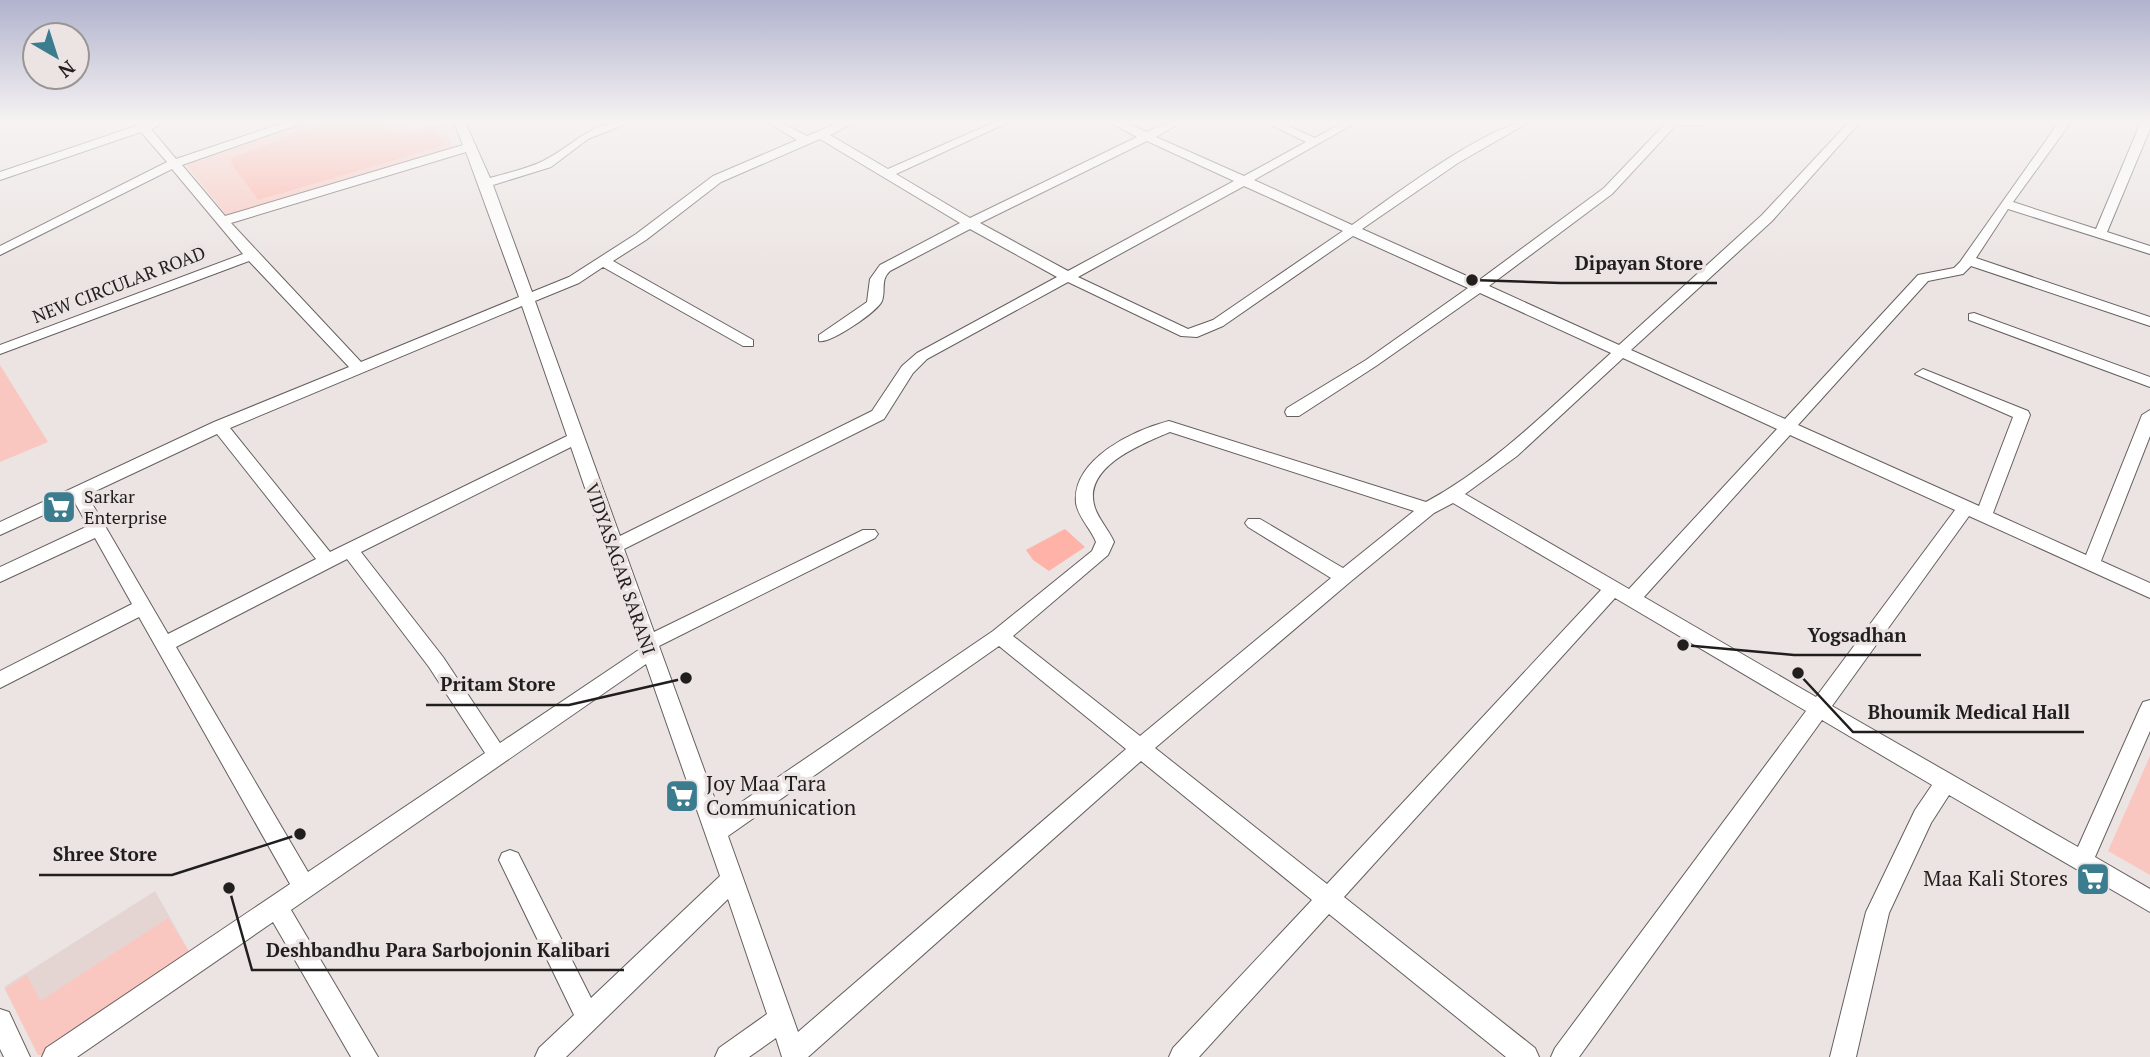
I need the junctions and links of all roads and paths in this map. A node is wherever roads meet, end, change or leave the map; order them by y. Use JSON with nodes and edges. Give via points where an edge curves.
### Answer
{"nodes":[{"id":1,"x":158,"y":171,"type":"edge"},
{"id":2,"x":179,"y":171,"type":"edge"},
{"id":3,"x":358,"y":171,"type":"edge"},
{"id":4,"x":481,"y":171,"type":"edge"},
{"id":5,"x":523,"y":171,"type":"edge"},
{"id":6,"x":734,"y":171,"type":"edge"},
{"id":7,"x":883,"y":171,"type":"edge"},
{"id":8,"x":893,"y":171,"type":"edge"},
{"id":9,"x":1076,"y":171,"type":"edge"},
{"id":10,"x":1220,"y":171,"type":"edge"},
{"id":11,"x":1261,"y":171,"type":"edge"},
{"id":12,"x":1437,"y":171,"type":"edge"},
{"id":13,"x":1626,"y":171,"type":"edge"},
{"id":14,"x":1810,"y":171,"type":"edge"},
{"id":15,"x":2029,"y":171,"type":"edge"},
{"id":16,"x":2127,"y":171,"type":"edge"},
{"id":17,"x":887,"y":174,"type":"junction"},
{"id":18,"x":1242,"y":182,"type":"junction"},
{"id":19,"x":486,"y":183,"type":"junction"},
{"id":20,"x":2005,"y":204,"type":"junction"},
{"id":21,"x":222,"y":222,"type":"junction"},
{"id":22,"x":971,"y":224,"type":"junction"},
{"id":23,"x":1351,"y":230,"type":"junction"},
{"id":24,"x":2100,"y":234,"type":"junction"},
{"id":25,"x":2150,"y":250,"type":"edge"},
{"id":26,"x":0,"y":251,"type":"edge"},
{"id":27,"x":251,"y":256,"type":"junction"},
{"id":28,"x":1969,"y":260,"type":"junction"},
{"id":29,"x":604,"y":262,"type":"junction"},
{"id":30,"x":1068,"y":277,"type":"junction"},
{"id":31,"x":1479,"y":287,"type":"junction"},
{"id":32,"x":526,"y":302,"type":"junction"},
{"id":33,"x":1974,"y":317,"type":"dead end"},
{"id":34,"x":2150,"y":322,"type":"edge"},
{"id":35,"x":824,"y":338,"type":"dead end"},
{"id":36,"x":748,"y":343,"type":"dead end"},
{"id":37,"x":0,"y":350,"type":"edge"},
{"id":38,"x":1620,"y":351,"type":"junction"},
{"id":39,"x":358,"y":368,"type":"junction"},
{"id":40,"x":1923,"y":374,"type":"dead end"},
{"id":41,"x":2150,"y":382,"type":"edge"},
{"id":42,"x":1293,"y":412,"type":"dead end"},
{"id":43,"x":2150,"y":415,"type":"edge"},
{"id":44,"x":220,"y":426,"type":"junction"},
{"id":45,"x":1784,"y":426,"type":"junction"},
{"id":46,"x":574,"y":439,"type":"junction"},
{"id":47,"x":77,"y":492,"type":"junction"},
{"id":48,"x":1453,"y":495,"type":"junction"},
{"id":49,"x":1428,"y":509,"type":"junction"},
{"id":50,"x":1974,"y":513,"type":"junction"},
{"id":51,"x":1254,"y":523,"type":"dead end"},
{"id":52,"x":0,"y":529,"type":"edge"},
{"id":53,"x":99,"y":529,"type":"junction"},
{"id":54,"x":869,"y":534,"type":"dead end"},
{"id":55,"x":613,"y":547,"type":"junction"},
{"id":56,"x":350,"y":550,"type":"junction"},
{"id":57,"x":327,"y":561,"type":"junction"},
{"id":58,"x":2091,"y":565,"type":"junction"},
{"id":59,"x":0,"y":575,"type":"edge"},
{"id":60,"x":1344,"y":577,"type":"junction"},
{"id":61,"x":2150,"y":591,"type":"edge"},
{"id":62,"x":1622,"y":594,"type":"junction"},
{"id":63,"x":144,"y":606,"type":"junction"},
{"id":64,"x":1000,"y":636,"type":"junction"},
{"id":65,"x":166,"y":644,"type":"junction"},
{"id":66,"x":648,"y":648,"type":"junction"},
{"id":67,"x":0,"y":680,"type":"edge"},
{"id":68,"x":1819,"y":708,"type":"junction"},
{"id":69,"x":2150,"y":708,"type":"edge"},
{"id":70,"x":1141,"y":748,"type":"junction"},
{"id":71,"x":497,"y":755,"type":"junction"},
{"id":72,"x":1945,"y":782,"type":"junction"},
{"id":73,"x":714,"y":832,"type":"junction"},
{"id":74,"x":510,"y":860,"type":"dead end"},
{"id":75,"x":2082,"y":862,"type":"junction"},
{"id":76,"x":731,"y":880,"type":"junction"},
{"id":77,"x":304,"y":887,"type":"junction"},
{"id":78,"x":1328,"y":898,"type":"junction"},
{"id":79,"x":2150,"y":901,"type":"edge"},
{"id":80,"x":276,"y":906,"type":"junction"},
{"id":81,"x":588,"y":1018,"type":"junction"},
{"id":82,"x":781,"y":1019,"type":"junction"},
{"id":83,"x":0,"y":1021,"type":"edge"},
{"id":84,"x":794,"y":1055,"type":"edge"},
{"id":85,"x":17,"y":1057,"type":"edge"},
{"id":86,"x":55,"y":1057,"type":"edge"},
{"id":87,"x":365,"y":1057,"type":"edge"},
{"id":88,"x":548,"y":1057,"type":"edge"},
{"id":89,"x":728,"y":1057,"type":"edge"},
{"id":90,"x":1182,"y":1057,"type":"edge"},
{"id":91,"x":1526,"y":1057,"type":"edge"},
{"id":92,"x":1564,"y":1057,"type":"edge"},
{"id":93,"x":1843,"y":1057,"type":"edge"}],
"edges":[{"from":1,"to":26,"type":"street"},
{"from":2,"to":21,"type":"street"},
{"from":3,"to":21,"type":"street"},
{"from":4,"to":19,"type":"street","name":"VIDYASAGAR SARANI"},
{"from":5,"to":19,"type":"street"},
{"from":6,"to":29,"type":"street","via":[[717,179]]},
{"from":7,"to":17,"type":"street"},
{"from":8,"to":17,"type":"street"},
{"from":9,"to":22,"type":"street"},
{"from":10,"to":18,"type":"street"},
{"from":11,"to":18,"type":"street"},
{"from":12,"to":23,"type":"street"},
{"from":13,"to":31,"type":"street","via":[[1608,191]]},
{"from":14,"to":38,"type":"street","via":[[1767,218]]},
{"from":15,"to":20,"type":"street"},
{"from":16,"to":24,"type":"street"},
{"from":17,"to":22,"type":"street"},
{"from":18,"to":23,"type":"street"},
{"from":18,"to":30,"type":"street"},
{"from":19,"to":32,"type":"street","name":"VIDYASAGAR SARANI"},
{"from":20,"to":24,"type":"street"},
{"from":20,"to":28,"type":"street"},
{"from":21,"to":27,"type":"street"},
{"from":22,"to":30,"type":"street"},
{"from":22,"to":35,"type":"street","via":[[884,268],[874,281],[872,305]]},
{"from":23,"to":30,"type":"street","via":[[1197,333],[1174,330]]},
{"from":23,"to":31,"type":"street"},
{"from":24,"to":25,"type":"street"},
{"from":27,"to":37,"type":"street","name":"NEW CIRCULAR ROAD"},
{"from":27,"to":39,"type":"street"},
{"from":28,"to":34,"type":"street"},
{"from":28,"to":45,"type":"street","via":[[1958,271],[1923,278]]},
{"from":29,"to":32,"type":"street"},
{"from":29,"to":36,"type":"street"},
{"from":30,"to":55,"type":"street","via":[[911,364],[902,373],[890,403],[878,415]]},
{"from":31,"to":38,"type":"street"},
{"from":31,"to":42,"type":"street"},
{"from":32,"to":39,"type":"street"},
{"from":32,"to":46,"type":"street","name":"VIDYASAGAR SARANI"},
{"from":33,"to":41,"type":"street"},
{"from":38,"to":45,"type":"street"},
{"from":38,"to":48,"type":"street","via":[[1511,452]]},
{"from":39,"to":44,"type":"street"},
{"from":40,"to":50,"type":"street","via":[[2022,415]]},
{"from":43,"to":58,"type":"street"},
{"from":44,"to":47,"type":"street"},
{"from":44,"to":57,"type":"street"},
{"from":45,"to":50,"type":"street"},
{"from":45,"to":62,"type":"street"},
{"from":46,"to":55,"type":"street","name":"VIDYASAGAR SARANI"},
{"from":46,"to":56,"type":"street"},
{"from":47,"to":52,"type":"street"},
{"from":47,"to":53,"type":"street"},
{"from":48,"to":49,"type":"street"},
{"from":48,"to":62,"type":"street"},
{"from":49,"to":60,"type":"street"},
{"from":49,"to":64,"type":"street","via":[[1169,426],[1124,449],[1089,476],[1085,505],[1103,535],[1104,547]]},
{"from":50,"to":58,"type":"street"},
{"from":50,"to":68,"type":"street"},
{"from":51,"to":60,"type":"street"},
{"from":53,"to":59,"type":"street"},
{"from":53,"to":63,"type":"street"},
{"from":54,"to":66,"type":"street"},
{"from":55,"to":66,"type":"street","name":"VIDYASAGAR SARANI"},
{"from":56,"to":57,"type":"street"},
{"from":56,"to":71,"type":"street","via":[[436,662]]},
{"from":57,"to":65,"type":"street"},
{"from":58,"to":61,"type":"street"},
{"from":60,"to":70,"type":"street"},
{"from":62,"to":68,"type":"street"},
{"from":62,"to":78,"type":"street"},
{"from":63,"to":65,"type":"street"},
{"from":63,"to":67,"type":"street"},
{"from":64,"to":70,"type":"street"},
{"from":64,"to":73,"type":"street"},
{"from":65,"to":77,"type":"street"},
{"from":66,"to":71,"type":"street"},
{"from":66,"to":73,"type":"street","name":"VIDYASAGAR SARANI"},
{"from":68,"to":72,"type":"street"},
{"from":68,"to":92,"type":"street"},
{"from":69,"to":75,"type":"street"},
{"from":70,"to":78,"type":"street"},
{"from":70,"to":84,"type":"street"},
{"from":71,"to":77,"type":"street"},
{"from":72,"to":75,"type":"street"},
{"from":72,"to":93,"type":"street","via":[[1923,817],[1878,912]]},
{"from":73,"to":76,"type":"street","name":"VIDYASAGAR SARANI"},
{"from":74,"to":81,"type":"street"},
{"from":75,"to":79,"type":"street"},
{"from":76,"to":81,"type":"street"},
{"from":76,"to":82,"type":"street","name":"VIDYASAGAR SARANI"},
{"from":77,"to":80,"type":"street"},
{"from":78,"to":90,"type":"street"},
{"from":78,"to":91,"type":"street"},
{"from":80,"to":86,"type":"street"},
{"from":80,"to":87,"type":"street"},
{"from":81,"to":88,"type":"street"},
{"from":82,"to":84,"type":"street","name":"VIDYASAGAR SARANI"},
{"from":82,"to":89,"type":"street"},
{"from":83,"to":85,"type":"street"}]}
